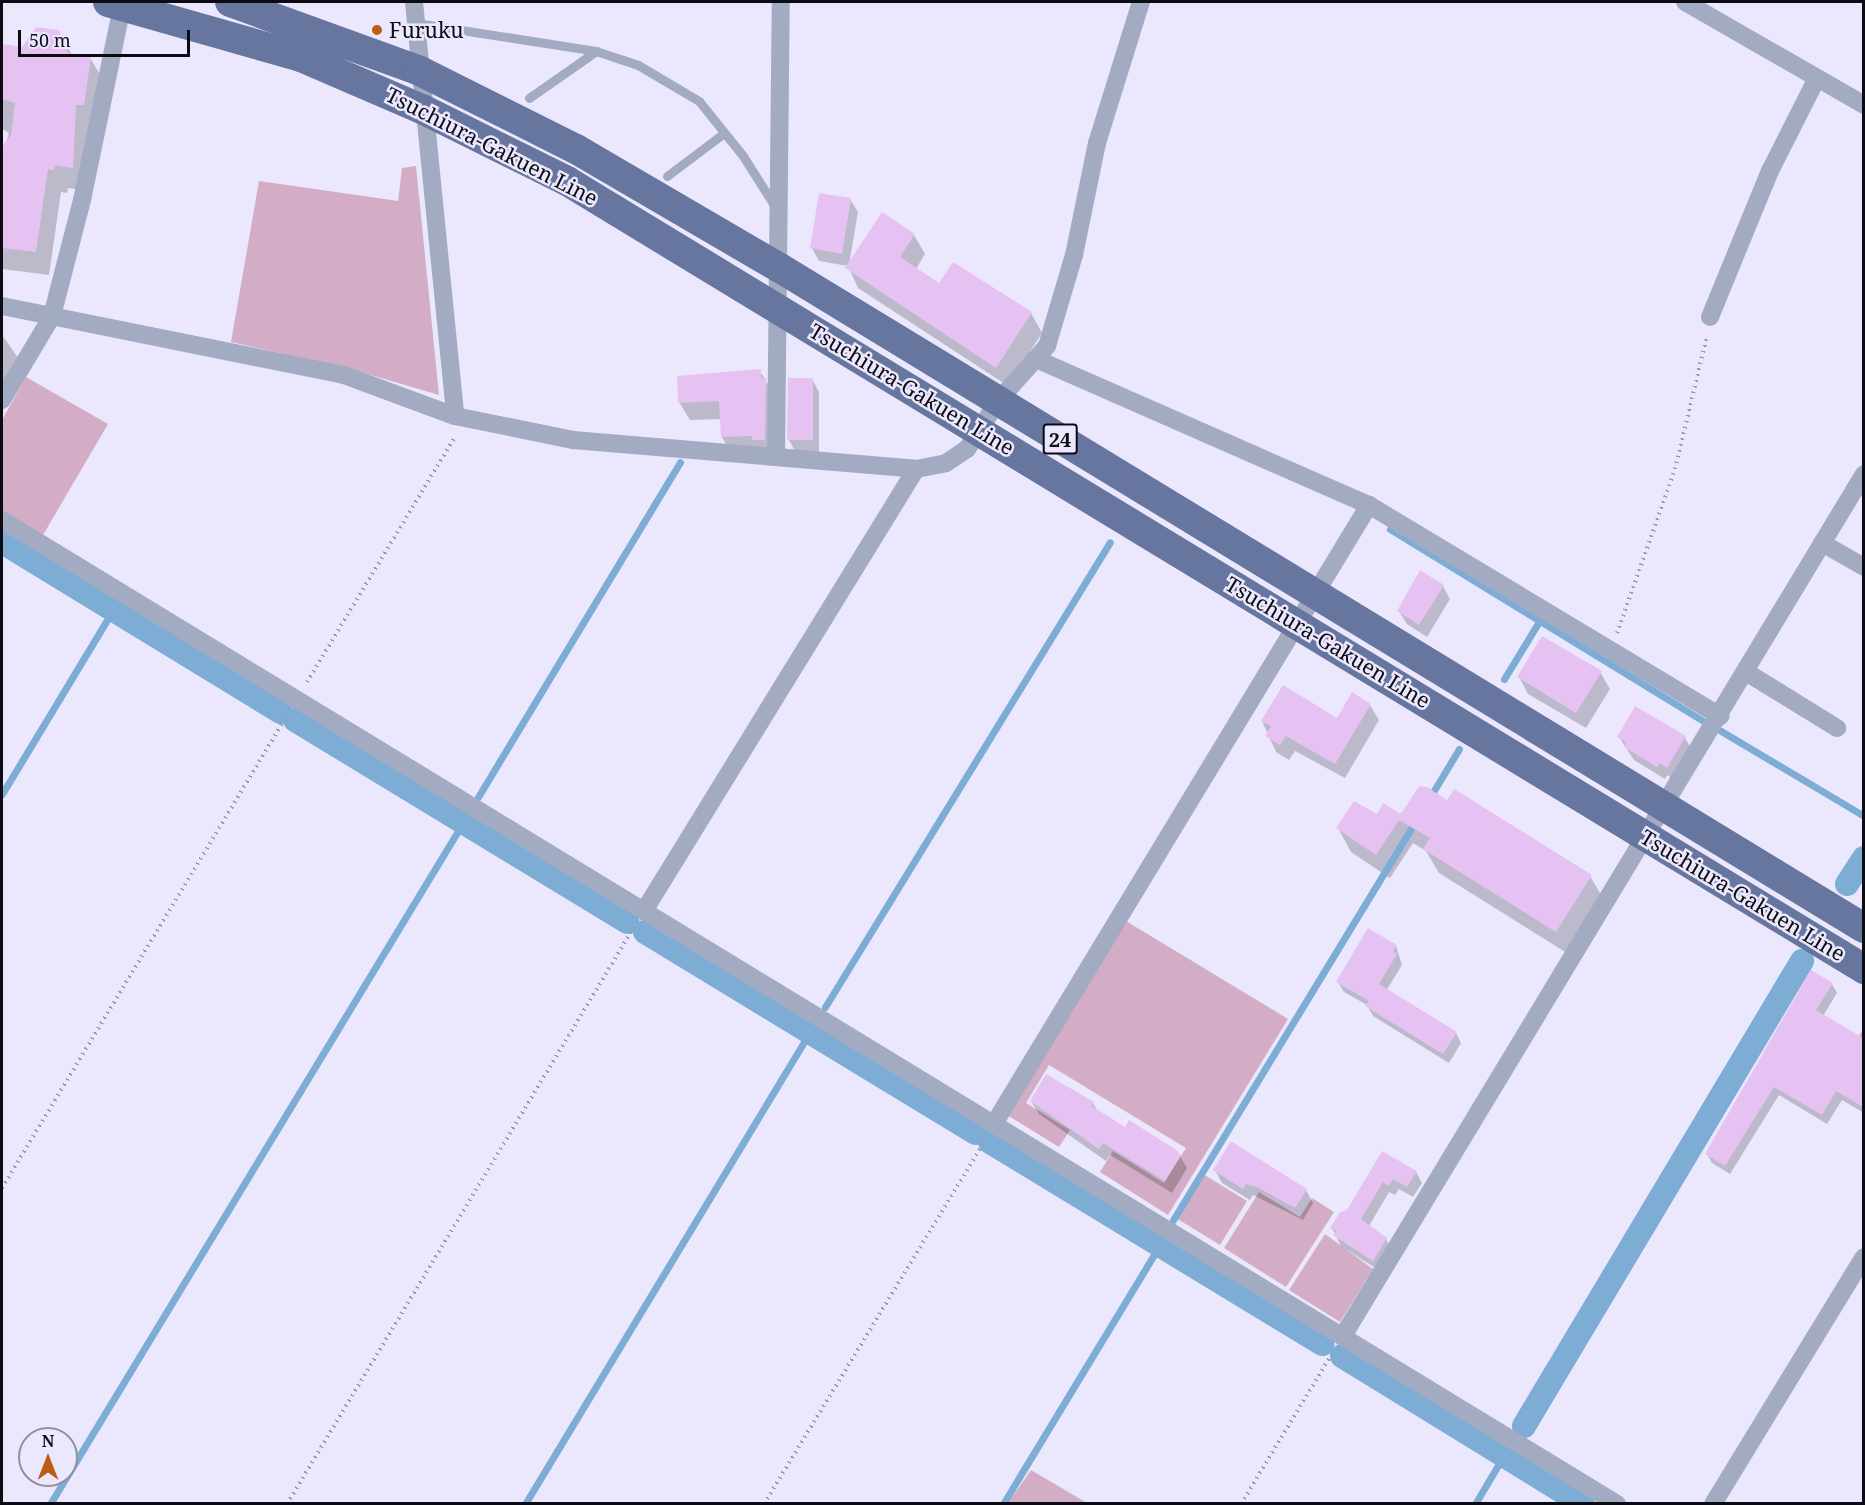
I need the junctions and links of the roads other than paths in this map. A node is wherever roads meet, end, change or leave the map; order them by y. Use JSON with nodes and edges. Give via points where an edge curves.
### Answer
{"nodes":[{"id":1,"x":118,"y":2,"type":"edge"},
{"id":2,"x":230,"y":2,"type":"edge"},
{"id":3,"x":414,"y":2,"type":"edge"},
{"id":4,"x":781,"y":2,"type":"edge"},
{"id":5,"x":1141,"y":2,"type":"edge"},
{"id":6,"x":1685,"y":2,"type":"edge"},
{"id":7,"x":413,"y":22,"type":"junction"},
{"id":8,"x":596,"y":51,"type":"junction"},
{"id":9,"x":418,"y":70,"type":"junction"},
{"id":10,"x":1817,"y":78,"type":"junction"},
{"id":11,"x":529,"y":98,"type":"dead end"},
{"id":12,"x":1863,"y":105,"type":"edge"},
{"id":13,"x":422,"y":109,"type":"junction"},
{"id":14,"x":724,"y":133,"type":"junction"},
{"id":15,"x":667,"y":176,"type":"dead end"},
{"id":16,"x":780,"y":214,"type":"junction"},
{"id":17,"x":780,"y":268,"type":"junction"},
{"id":18,"x":2,"y":306,"type":"edge"},
{"id":19,"x":778,"y":308,"type":"junction"},
{"id":20,"x":52,"y":316,"type":"junction"},
{"id":21,"x":1710,"y":317,"type":"road end"},
{"id":22,"x":1036,"y":359,"type":"junction"},
{"id":23,"x":2,"y":400,"type":"edge"},
{"id":24,"x":998,"y":401,"type":"junction"},
{"id":25,"x":455,"y":416,"type":"junction"},
{"id":26,"x":980,"y":430,"type":"junction"},
{"id":27,"x":776,"y":457,"type":"junction"},
{"id":28,"x":916,"y":469,"type":"junction"},
{"id":29,"x":1862,"y":480,"type":"edge"},
{"id":30,"x":1369,"y":505,"type":"junction"},
{"id":31,"x":2,"y":520,"type":"edge"},
{"id":32,"x":1822,"y":543,"type":"junction"},
{"id":33,"x":1863,"y":567,"type":"edge"},
{"id":34,"x":1316,"y":596,"type":"junction"},
{"id":35,"x":1297,"y":624,"type":"junction"},
{"id":36,"x":1746,"y":672,"type":"junction"},
{"id":37,"x":1720,"y":716,"type":"junction"},
{"id":38,"x":1837,"y":728,"type":"dead end"},
{"id":39,"x":1664,"y":806,"type":"junction"},
{"id":40,"x":1645,"y":835,"type":"junction"},
{"id":41,"x":644,"y":911,"type":"junction"},
{"id":42,"x":1863,"y":928,"type":"edge"},
{"id":43,"x":1863,"y":969,"type":"edge"},
{"id":44,"x":994,"y":1124,"type":"junction"},
{"id":45,"x":1863,"y":1257,"type":"edge"},
{"id":46,"x":1343,"y":1336,"type":"junction"},
{"id":47,"x":1617,"y":1503,"type":"edge"},
{"id":48,"x":1713,"y":1503,"type":"edge"}],
"edges":[{"from":1,"to":13,"type":"main road","name":"Tsuchiura-Gakuen Line","number":"24","via":[[301,57]]},
{"from":1,"to":20,"type":"street","via":[[82,200]]},
{"from":2,"to":9,"type":"main road","name":"Tsuchiura-Gakuen Line","number":"24"},
{"from":3,"to":7,"type":"street"},
{"from":4,"to":16,"type":"street"},
{"from":5,"to":22,"type":"street","via":[[1096,143],[1074,255],[1054,324],[1047,346]]},
{"from":6,"to":10,"type":"street"},
{"from":7,"to":8,"type":"lane"},
{"from":7,"to":9,"type":"street"},
{"from":8,"to":11,"type":"lane"},
{"from":8,"to":14,"type":"lane","via":[[638,65],[675,84],[699,101]]},
{"from":9,"to":13,"type":"street"},
{"from":9,"to":17,"type":"main road","name":"Tsuchiura-Gakuen Line","number":"24","via":[[576,149]]},
{"from":10,"to":12,"type":"street"},
{"from":10,"to":21,"type":"street","via":[[1770,171]]},
{"from":13,"to":19,"type":"main road","name":"Tsuchiura-Gakuen Line","number":"24","via":[[567,181]]},
{"from":13,"to":25,"type":"street"},
{"from":14,"to":15,"type":"lane"},
{"from":14,"to":16,"type":"lane"},
{"from":16,"to":17,"type":"street"},
{"from":17,"to":19,"type":"street"},
{"from":17,"to":24,"type":"main road","name":"Tsuchiura-Gakuen Line","number":"24"},
{"from":18,"to":20,"type":"street"},
{"from":19,"to":26,"type":"main road","name":"Tsuchiura-Gakuen Line","number":"24"},
{"from":19,"to":27,"type":"street"},
{"from":20,"to":23,"type":"street"},
{"from":20,"to":25,"type":"street","via":[[344,375]]},
{"from":22,"to":24,"type":"street"},
{"from":22,"to":30,"type":"street"},
{"from":24,"to":26,"type":"street"},
{"from":24,"to":34,"type":"main road","name":"Tsuchiura-Gakuen Line","number":"24"},
{"from":25,"to":27,"type":"street","via":[[573,441]]},
{"from":26,"to":28,"type":"street","via":[[967,449],[946,463]]},
{"from":26,"to":35,"type":"main road","name":"Tsuchiura-Gakuen Line","number":"24"},
{"from":27,"to":28,"type":"street"},
{"from":28,"to":41,"type":"street"},
{"from":29,"to":32,"type":"street"},
{"from":30,"to":34,"type":"street"},
{"from":30,"to":37,"type":"street"},
{"from":31,"to":41,"type":"street"},
{"from":32,"to":33,"type":"street"},
{"from":32,"to":36,"type":"street"},
{"from":34,"to":35,"type":"street"},
{"from":34,"to":39,"type":"main road","name":"Tsuchiura-Gakuen Line","number":"24"},
{"from":35,"to":40,"type":"main road","name":"Tsuchiura-Gakuen Line","number":"24"},
{"from":35,"to":44,"type":"street"},
{"from":36,"to":37,"type":"street"},
{"from":36,"to":38,"type":"street"},
{"from":37,"to":39,"type":"street"},
{"from":39,"to":40,"type":"street"},
{"from":39,"to":42,"type":"main road","name":"Tsuchiura-Gakuen Line","number":"24"},
{"from":40,"to":43,"type":"main road","name":"Tsuchiura-Gakuen Line","number":"24"},
{"from":40,"to":46,"type":"street"},
{"from":41,"to":44,"type":"street"},
{"from":44,"to":46,"type":"street"},
{"from":45,"to":48,"type":"street"},
{"from":46,"to":47,"type":"street"}]}
